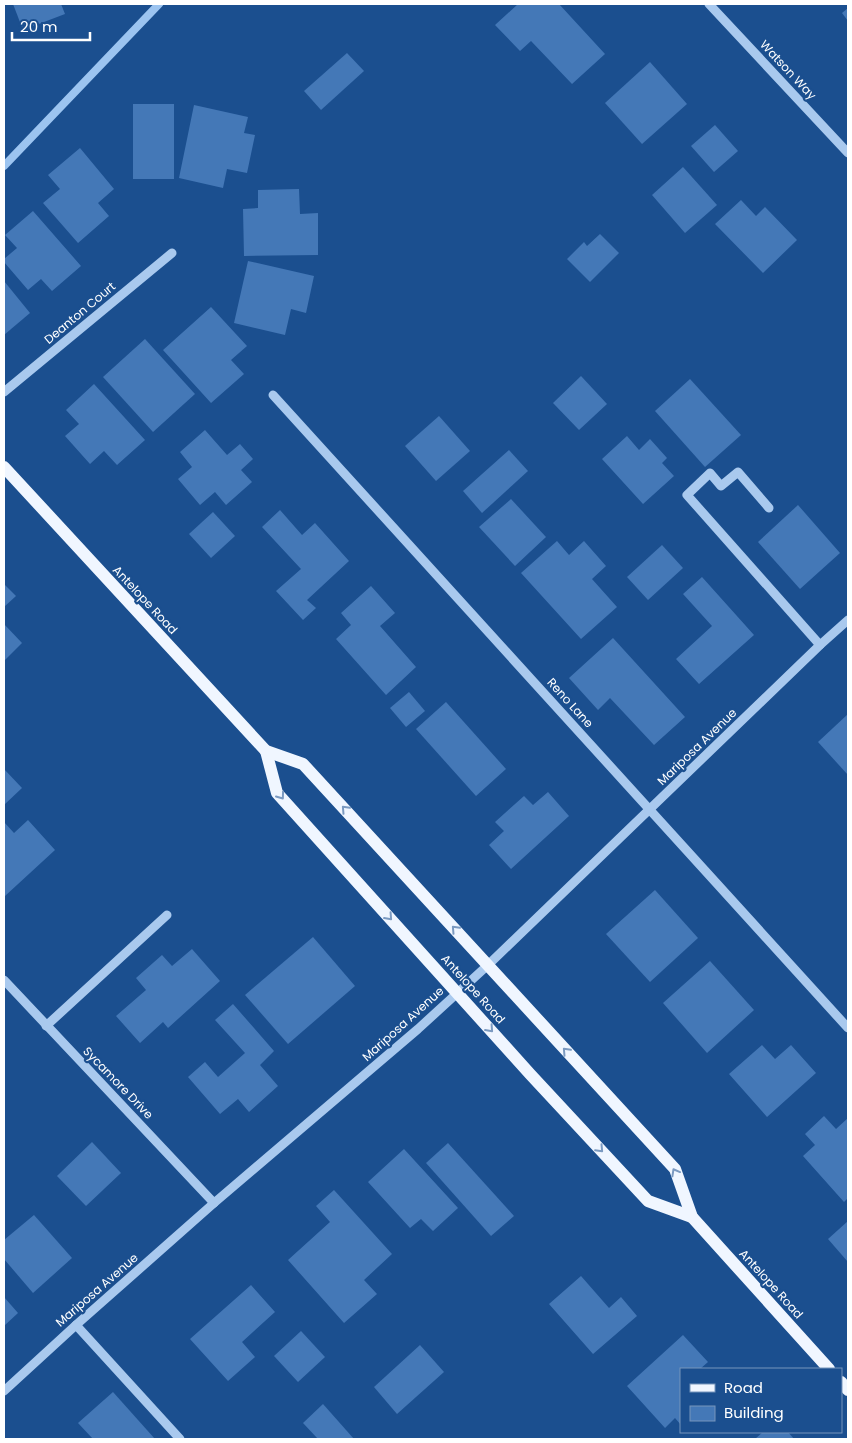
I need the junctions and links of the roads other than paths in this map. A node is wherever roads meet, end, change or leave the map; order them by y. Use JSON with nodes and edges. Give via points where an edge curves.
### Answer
{"nodes":[{"id":1,"x":709,"y":4,"type":"edge"},
{"id":2,"x":848,"y":153,"type":"edge"},
{"id":3,"x":172,"y":253,"type":"dead end"},
{"id":4,"x":4,"y":392,"type":"edge"},
{"id":5,"x":273,"y":394,"type":"dead end"},
{"id":6,"x":4,"y":467,"type":"edge"},
{"id":7,"x":769,"y":508,"type":"dead end"},
{"id":8,"x":848,"y":620,"type":"edge"},
{"id":9,"x":820,"y":645,"type":"junction"},
{"id":10,"x":266,"y":751,"type":"junction"},
{"id":11,"x":650,"y":809,"type":"junction"},
{"id":12,"x":167,"y":915,"type":"dead end"},
{"id":13,"x":488,"y":965,"type":"junction"},
{"id":14,"x":4,"y":980,"type":"edge"},
{"id":15,"x":458,"y":992,"type":"junction"},
{"id":16,"x":46,"y":1026,"type":"junction"},
{"id":17,"x":848,"y":1028,"type":"edge"},
{"id":18,"x":214,"y":1204,"type":"junction"},
{"id":19,"x":692,"y":1217,"type":"junction"},
{"id":20,"x":76,"y":1325,"type":"junction"},
{"id":21,"x":829,"y":1368,"type":"edge"},
{"id":22,"x":4,"y":1391,"type":"edge"},
{"id":23,"x":180,"y":1439,"type":"edge"}],
"edges":[{"from":1,"to":2,"type":"street","name":"Watson Way"},
{"from":3,"to":4,"type":"street","name":"Deanton Court"},
{"from":5,"to":11,"type":"street","name":"Reno Lane"},
{"from":6,"to":10,"type":"main road","name":"Antelope Road"},
{"from":7,"to":9,"type":"street","via":[[738,472],[721,486],[710,473],[687,495]]},
{"from":8,"to":9,"type":"street","name":"Mariposa Avenue"},
{"from":9,"to":11,"type":"street","name":"Mariposa Avenue"},
{"from":13,"to":10,"type":"main road","name":"Antelope Road","one_way":true,"via":[[303,764]]},
{"from":10,"to":15,"type":"main road","name":"Antelope Road","one_way":true,"via":[[277,793]]},
{"from":11,"to":13,"type":"street","name":"Mariposa Avenue"},
{"from":11,"to":17,"type":"street","name":"Reno Lane"},
{"from":12,"to":16,"type":"street"},
{"from":13,"to":15,"type":"street","name":"Mariposa Avenue"},
{"from":19,"to":13,"type":"main road","name":"Antelope Road","one_way":true,"via":[[675,1170]]},
{"from":14,"to":16,"type":"street","name":"Sycamore Drive"},
{"from":15,"to":18,"type":"street","name":"Mariposa Avenue"},
{"from":15,"to":19,"type":"main road","name":"Antelope Road","one_way":true,"via":[[648,1201]]},
{"from":16,"to":18,"type":"street","name":"Sycamore Drive"},
{"from":18,"to":20,"type":"street","name":"Mariposa Avenue"},
{"from":19,"to":21,"type":"main road","name":"Antelope Road"},
{"from":20,"to":22,"type":"street","name":"Mariposa Avenue"},
{"from":20,"to":23,"type":"street"}]}
